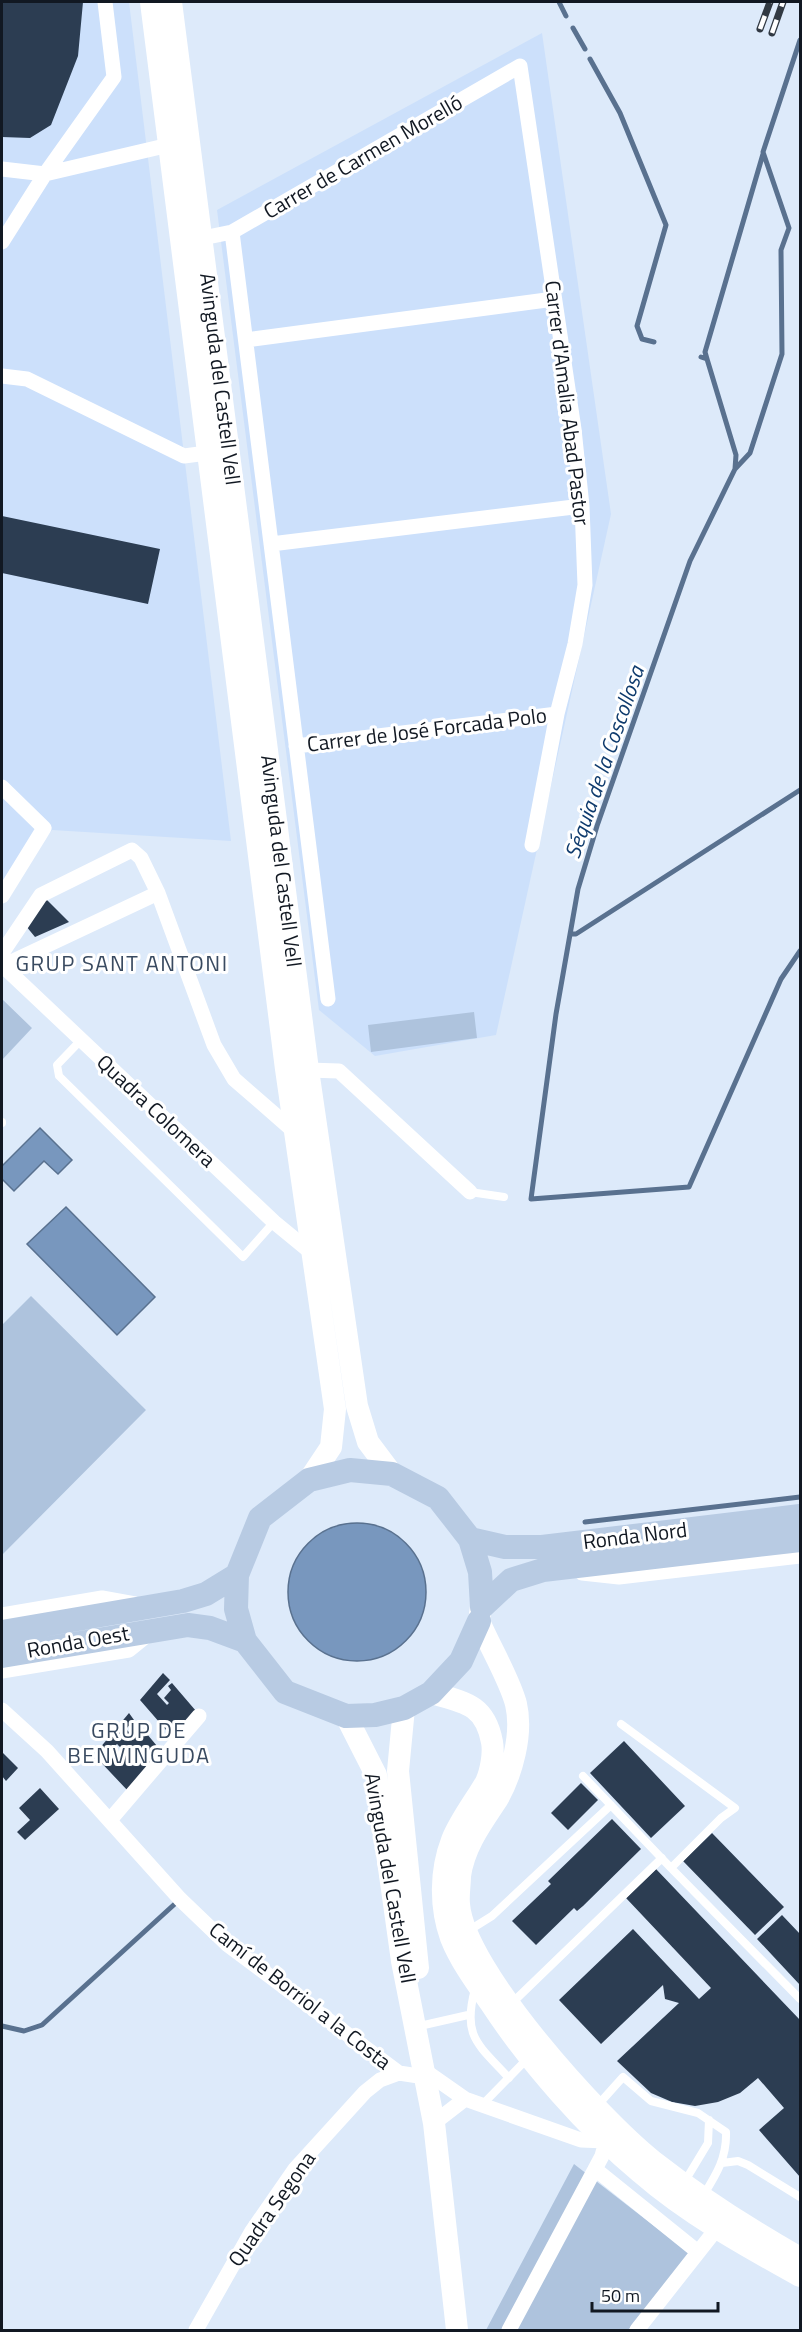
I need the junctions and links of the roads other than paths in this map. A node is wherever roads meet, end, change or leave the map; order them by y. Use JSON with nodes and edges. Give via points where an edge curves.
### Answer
{"nodes":[{"id":1,"x":105,"y":2,"type":"edge"},
{"id":2,"x":151,"y":2,"type":"edge"},
{"id":3,"x":171,"y":2,"type":"edge"},
{"id":4,"x":520,"y":66,"type":"joint"},
{"id":5,"x":179,"y":143,"type":"junction"},
{"id":6,"x":2,"y":170,"type":"edge"},
{"id":7,"x":45,"y":174,"type":"junction"},
{"id":8,"x":232,"y":232,"type":"junction"},
{"id":9,"x":192,"y":241,"type":"junction"},
{"id":10,"x":2,"y":243,"type":"edge"},
{"id":11,"x":555,"y":299,"type":"junction"},
{"id":12,"x":246,"y":340,"type":"junction"},
{"id":13,"x":2,"y":376,"type":"edge"},
{"id":14,"x":207,"y":453,"type":"junction"},
{"id":15,"x":582,"y":506,"type":"junction"},
{"id":16,"x":271,"y":544,"type":"junction"},
{"id":17,"x":558,"y":714,"type":"junction"},
{"id":18,"x":296,"y":746,"type":"junction"},
{"id":19,"x":2,"y":787,"type":"edge"},
{"id":20,"x":532,"y":845,"type":"dead end"},
{"id":21,"x":158,"y":893,"type":"junction"},
{"id":22,"x":2,"y":896,"type":"edge"},
{"id":23,"x":321,"y":941,"type":"junction"},
{"id":24,"x":292,"y":945,"type":"junction"},
{"id":25,"x":2,"y":961,"type":"edge"},
{"id":26,"x":328,"y":999,"type":"dead end"},
{"id":27,"x":81,"y":1040,"type":"junction"},
{"id":28,"x":308,"y":1070,"type":"junction"},
{"id":29,"x":296,"y":1133,"type":"junction"},
{"id":30,"x":470,"y":1192,"type":"joint"},
{"id":31,"x":504,"y":1197,"type":"dead end"},
{"id":32,"x":274,"y":1222,"type":"junction"},
{"id":33,"x":313,"y":1254,"type":"junction"},
{"id":34,"x":392,"y":1474,"type":"junction"},
{"id":35,"x":309,"y":1480,"type":"junction"},
{"id":36,"x":801,"y":1516,"type":"edge"},
{"id":37,"x":470,"y":1539,"type":"junction"},
{"id":38,"x":801,"y":1540,"type":"edge"},
{"id":39,"x":801,"y":1556,"type":"edge"},
{"id":40,"x":543,"y":1570,"type":"junction"},
{"id":41,"x":237,"y":1575,"type":"junction"},
{"id":42,"x":480,"y":1614,"type":"junction"},
{"id":43,"x":2,"y":1615,"type":"edge"},
{"id":44,"x":153,"y":1618,"type":"junction"},
{"id":45,"x":2,"y":1632,"type":"edge"},
{"id":46,"x":245,"y":1641,"type":"junction"},
{"id":47,"x":2,"y":1656,"type":"edge"},
{"id":48,"x":2,"y":1671,"type":"edge"},
{"id":49,"x":431,"y":1693,"type":"junction"},
{"id":50,"x":404,"y":1708,"type":"junction"},
{"id":51,"x":2,"y":1710,"type":"edge"},
{"id":52,"x":199,"y":1716,"type":"dead end"},
{"id":53,"x":346,"y":1716,"type":"junction"},
{"id":54,"x":621,"y":1724,"type":"dead end"},
{"id":55,"x":583,"y":1776,"type":"dead end"},
{"id":56,"x":610,"y":1805,"type":"junction"},
{"id":57,"x":110,"y":1820,"type":"junction"},
{"id":58,"x":662,"y":1858,"type":"junction"},
{"id":59,"x":671,"y":1868,"type":"junction"},
{"id":60,"x":467,"y":1931,"type":"junction"},
{"id":61,"x":476,"y":1982,"type":"junction"},
{"id":62,"x":801,"y":1999,"type":"edge"},
{"id":63,"x":511,"y":2004,"type":"junction"},
{"id":64,"x":468,"y":2015,"type":"junction"},
{"id":65,"x":422,"y":2034,"type":"junction"},
{"id":66,"x":529,"y":2057,"type":"junction"},
{"id":67,"x":399,"y":2073,"type":"junction"},
{"id":68,"x":425,"y":2074,"type":"junction"},
{"id":69,"x":509,"y":2078,"type":"junction"},
{"id":70,"x":465,"y":2099,"type":"junction"},
{"id":71,"x":482,"y":2105,"type":"junction"},
{"id":72,"x":596,"y":2107,"type":"junction"},
{"id":73,"x":709,"y":2120,"type":"junction"},
{"id":74,"x":434,"y":2123,"type":"junction"},
{"id":75,"x":606,"y":2141,"type":"junction"},
{"id":76,"x":722,"y":2163,"type":"junction"},
{"id":77,"x":595,"y":2169,"type":"junction"},
{"id":78,"x":683,"y":2184,"type":"junction"},
{"id":79,"x":703,"y":2197,"type":"junction"},
{"id":80,"x":801,"y":2198,"type":"edge"},
{"id":81,"x":718,"y":2227,"type":"junction"},
{"id":82,"x":698,"y":2252,"type":"junction"},
{"id":83,"x":801,"y":2258,"type":"edge"},
{"id":84,"x":801,"y":2276,"type":"edge"},
{"id":85,"x":196,"y":2331,"type":"edge"},
{"id":86,"x":458,"y":2331,"type":"edge"},
{"id":87,"x":509,"y":2331,"type":"edge"},
{"id":88,"x":637,"y":2331,"type":"edge"}],
"edges":[{"from":1,"to":7,"type":"street","via":[[114,77]]},
{"from":2,"to":5,"type":"main road","name":"Avinguda del Castell Vell"},
{"from":3,"to":5,"type":"main road","name":"Avinguda del Castell Vell"},
{"from":4,"to":8,"type":"street","name":"Carrer de Carmen Morelló"},
{"from":4,"to":11,"type":"street","name":"Carrer d'Amalia Abad Pastor"},
{"from":5,"to":7,"type":"street"},
{"from":5,"to":9,"type":"main road","name":"Avinguda del Castell Vell"},
{"from":6,"to":7,"type":"street"},
{"from":7,"to":10,"type":"street"},
{"from":8,"to":9,"type":"street","name":"Carrer de Carmen Morelló"},
{"from":8,"to":12,"type":"street","name":"Avinguda del Castell Vell"},
{"from":9,"to":14,"type":"main road","name":"Avinguda del Castell Vell"},
{"from":9,"to":24,"type":"main road","name":"Avinguda del Castell Vell"},
{"from":11,"to":12,"type":"street"},
{"from":11,"to":15,"type":"street","name":"Carrer d'Amalia Abad Pastor"},
{"from":12,"to":16,"type":"street","name":"Avinguda del Castell Vell"},
{"from":13,"to":14,"type":"street","via":[[27,379],[184,456]]},
{"from":14,"to":29,"type":"main road","name":"Avinguda del Castell Vell"},
{"from":15,"to":16,"type":"street"},
{"from":15,"to":17,"type":"street","name":"Carrer d'Amalia Abad Pastor","via":[[585,585]]},
{"from":16,"to":18,"type":"street","name":"Avinguda del Castell Vell"},
{"from":17,"to":18,"type":"street","name":"Carrer de José Forcada Polo"},
{"from":17,"to":20,"type":"street","name":"Carrer d'Amalia Abad Pastor"},
{"from":18,"to":23,"type":"street","name":"Avinguda del Castell Vell"},
{"from":19,"to":22,"type":"street","via":[[44,828]]},
{"from":21,"to":25,"type":"street"},
{"from":21,"to":25,"type":"street","via":[[141,858],[132,850],[41,895]]},
{"from":21,"to":29,"type":"street","via":[[214,1045],[234,1079]]},
{"from":23,"to":24,"type":"street"},
{"from":23,"to":26,"type":"street","name":"Avinguda del Castell Vell"},
{"from":24,"to":28,"type":"main road","name":"Avinguda del Castell Vell"},
{"from":25,"to":27,"type":"street","name":"Quadra Colomera"},
{"from":27,"to":32,"type":"street","name":"Quadra Colomera"},
{"from":27,"to":32,"type":"lane","via":[[57,1065],[59,1076],[243,1257]]},
{"from":28,"to":30,"type":"street","via":[[339,1071]]},
{"from":28,"to":34,"type":"main road","name":"Avinguda del Castell Vell","via":[[357,1406],[368,1442]]},
{"from":29,"to":33,"type":"main road","name":"Avinguda del Castell Vell"},
{"from":30,"to":31,"type":"lane"},
{"from":32,"to":33,"type":"street","name":"Quadra Colomera"},
{"from":33,"to":35,"type":"main road","name":"Avinguda del Castell Vell","via":[[335,1409],[331,1447]]},
{"from":34,"to":35,"type":"main road","via":[[350,1470]]},
{"from":34,"to":37,"type":"main road","via":[[438,1498]]},
{"from":35,"to":41,"type":"main road","via":[[260,1518]]},
{"from":36,"to":37,"type":"main road","name":"Ronda Nord","via":[[542,1547],[505,1547]]},
{"from":37,"to":42,"type":"main road","via":[[480,1572]]},
{"from":38,"to":40,"type":"main road","name":"Ronda Nord"},
{"from":39,"to":40,"type":"street","name":"Ronda Nord","via":[[619,1577]]},
{"from":40,"to":42,"type":"main road","name":"Ronda Nord","via":[[511,1580]]},
{"from":41,"to":44,"type":"main road","name":"Ronda Oest"},
{"from":41,"to":46,"type":"main road","via":[[236,1609]]},
{"from":42,"to":49,"type":"main road","via":[[461,1661]]},
{"from":42,"to":60,"type":"main road","via":[[516,1705],[516,1753],[502,1791],[467,1848],[460,1875],[459,1905]]},
{"from":43,"to":44,"type":"street","name":"Ronda Oest","via":[[102,1598]]},
{"from":44,"to":45,"type":"main road","name":"Ronda Oest"},
{"from":44,"to":46,"type":"main road","name":"Ronda Oest","via":[[210,1628]]},
{"from":44,"to":47,"type":"main road","name":"Ronda Oest"},
{"from":44,"to":48,"type":"street","name":"Ronda Oest","via":[[129,1650]]},
{"from":46,"to":53,"type":"main road","via":[[285,1692]]},
{"from":49,"to":50,"type":"main road"},
{"from":49,"to":61,"type":"main road","via":[[477,1710],[489,1724],[494,1749],[488,1779],[452,1839],[444,1868],[443,1905],[451,1939]]},
{"from":50,"to":53,"type":"main road"},
{"from":50,"to":65,"type":"main road","name":"Avinguda del Castell Vell","via":[[398,1771]]},
{"from":51,"to":57,"type":"street","name":"Camí de Borriol a la Costa"},
{"from":52,"to":57,"type":"street"},
{"from":53,"to":65,"type":"main road","name":"Avinguda del Castell Vell","via":[[376,1775],[402,1960]]},
{"from":54,"to":59,"type":"lane","via":[[735,1808]]},
{"from":55,"to":56,"type":"lane"},
{"from":56,"to":58,"type":"lane"},
{"from":56,"to":60,"type":"lane","via":[[492,1916]]},
{"from":57,"to":67,"type":"street","name":"Camí de Borriol a la Costa","via":[[180,1899],[228,1945]]},
{"from":58,"to":59,"type":"lane"},
{"from":58,"to":63,"type":"lane"},
{"from":59,"to":62,"type":"lane"},
{"from":60,"to":63,"type":"main road"},
{"from":61,"to":64,"type":"lane"},
{"from":61,"to":66,"type":"main road"},
{"from":63,"to":72,"type":"main road","via":[[545,2050]]},
{"from":64,"to":65,"type":"lane"},
{"from":64,"to":69,"type":"lane","via":[[477,2043]]},
{"from":65,"to":68,"type":"main road","name":"Avinguda del Castell Vell"},
{"from":66,"to":69,"type":"lane"},
{"from":66,"to":75,"type":"main road"},
{"from":67,"to":68,"type":"street"},
{"from":67,"to":85,"type":"street","name":"Quadra Segona","via":[[380,2080],[365,2092],[295,2169],[252,2231]]},
{"from":68,"to":70,"type":"street"},
{"from":68,"to":74,"type":"main road","name":"Avinguda del Castell Vell"},
{"from":69,"to":71,"type":"lane"},
{"from":70,"to":71,"type":"street"},
{"from":70,"to":74,"type":"street"},
{"from":71,"to":75,"type":"street","via":[[581,2140]]},
{"from":72,"to":73,"type":"lane","via":[[623,2077],[651,2101],[698,2113]]},
{"from":72,"to":78,"type":"main road"},
{"from":73,"to":76,"type":"lane","via":[[726,2132]]},
{"from":73,"to":78,"type":"lane","via":[[708,2143]]},
{"from":74,"to":86,"type":"main road","name":"Avinguda del Castell Vell"},
{"from":75,"to":77,"type":"street"},
{"from":75,"to":81,"type":"main road","via":[[641,2174]]},
{"from":76,"to":79,"type":"lane"},
{"from":76,"to":80,"type":"lane","via":[[738,2161],[748,2165]]},
{"from":77,"to":82,"type":"street"},
{"from":77,"to":87,"type":"street"},
{"from":78,"to":79,"type":"main road"},
{"from":79,"to":83,"type":"main road"},
{"from":81,"to":82,"type":"street"},
{"from":81,"to":84,"type":"main road"},
{"from":82,"to":88,"type":"street"}]}
